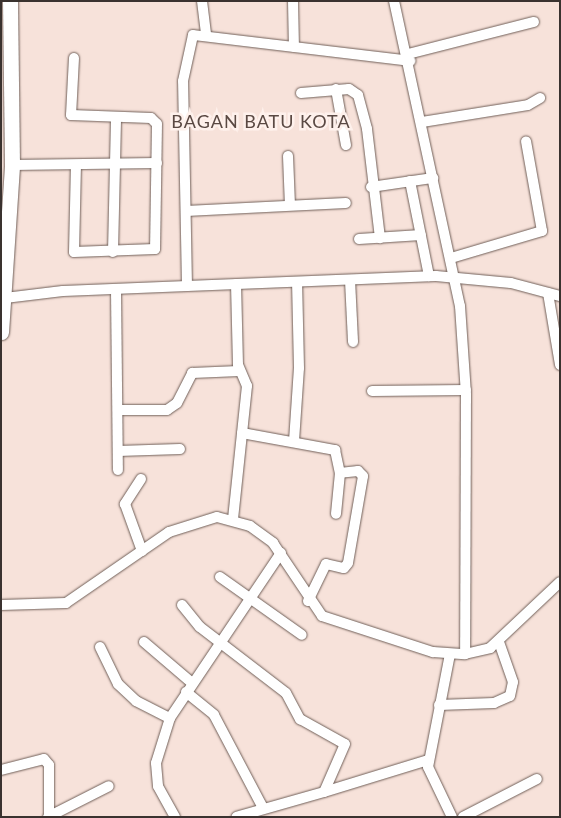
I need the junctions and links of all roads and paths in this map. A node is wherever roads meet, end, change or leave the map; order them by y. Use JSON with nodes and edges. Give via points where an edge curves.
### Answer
{"nodes":[{"id":1,"x":10,"y":1,"type":"edge"},
{"id":2,"x":202,"y":1,"type":"edge"},
{"id":3,"x":292,"y":1,"type":"edge"},
{"id":4,"x":394,"y":1,"type":"edge"},
{"id":5,"x":534,"y":22,"type":"dead end"},
{"id":6,"x":206,"y":35,"type":"junction"},
{"id":7,"x":294,"y":46,"type":"junction"},
{"id":8,"x":409,"y":57,"type":"junction"},
{"id":9,"x":74,"y":58,"type":"dead end"},
{"id":10,"x":336,"y":89,"type":"junction"},
{"id":11,"x":302,"y":93,"type":"dead end"},
{"id":12,"x":540,"y":98,"type":"dead end"},
{"id":13,"x":116,"y":117,"type":"junction"},
{"id":14,"x":422,"y":122,"type":"junction"},
{"id":15,"x":526,"y":141,"type":"dead end"},
{"id":16,"x":346,"y":145,"type":"dead end"},
{"id":17,"x":288,"y":156,"type":"dead end"},
{"id":18,"x":115,"y":162,"type":"junction"},
{"id":19,"x":157,"y":163,"type":"junction"},
{"id":20,"x":12,"y":165,"type":"junction"},
{"id":21,"x":76,"y":166,"type":"junction"},
{"id":22,"x":433,"y":178,"type":"junction"},
{"id":23,"x":410,"y":181,"type":"junction"},
{"id":24,"x":371,"y":187,"type":"junction"},
{"id":25,"x":346,"y":203,"type":"dead end"},
{"id":26,"x":290,"y":205,"type":"junction"},
{"id":27,"x":186,"y":211,"type":"junction"},
{"id":28,"x":421,"y":235,"type":"junction"},
{"id":29,"x":380,"y":238,"type":"junction"},
{"id":30,"x":360,"y":239,"type":"dead end"},
{"id":31,"x":113,"y":252,"type":"junction"},
{"id":32,"x":451,"y":258,"type":"junction"},
{"id":33,"x":429,"y":276,"type":"junction"},
{"id":34,"x":456,"y":277,"type":"junction"},
{"id":35,"x":350,"y":280,"type":"junction"},
{"id":36,"x":297,"y":282,"type":"junction"},
{"id":37,"x":236,"y":284,"type":"junction"},
{"id":38,"x":187,"y":286,"type":"junction"},
{"id":39,"x":116,"y":289,"type":"junction"},
{"id":40,"x":548,"y":293,"type":"junction"},
{"id":41,"x":560,"y":296,"type":"edge"},
{"id":42,"x":4,"y":298,"type":"junction"},
{"id":43,"x":1,"y":331,"type":"edge"},
{"id":44,"x":353,"y":342,"type":"dead end"},
{"id":45,"x":560,"y":365,"type":"edge"},
{"id":46,"x":239,"y":370,"type":"junction"},
{"id":47,"x":466,"y":390,"type":"junction"},
{"id":48,"x":372,"y":391,"type":"dead end"},
{"id":49,"x":118,"y":410,"type":"junction"},
{"id":50,"x":242,"y":433,"type":"junction"},
{"id":51,"x":294,"y":441,"type":"junction"},
{"id":52,"x":180,"y":449,"type":"dead end"},
{"id":53,"x":118,"y":451,"type":"junction"},
{"id":54,"x":118,"y":470,"type":"dead end"},
{"id":55,"x":340,"y":473,"type":"junction"},
{"id":56,"x":141,"y":479,"type":"dead end"},
{"id":57,"x":336,"y":514,"type":"dead end"},
{"id":58,"x":233,"y":520,"type":"junction"},
{"id":59,"x":142,"y":551,"type":"junction"},
{"id":60,"x":281,"y":553,"type":"junction"},
{"id":61,"x":220,"y":577,"type":"dead end"},
{"id":62,"x":560,"y":582,"type":"edge"},
{"id":63,"x":249,"y":597,"type":"junction"},
{"id":64,"x":308,"y":601,"type":"junction"},
{"id":65,"x":1,"y":605,"type":"edge"},
{"id":66,"x":182,"y":605,"type":"dead end"},
{"id":67,"x":302,"y":635,"type":"dead end"},
{"id":68,"x":220,"y":641,"type":"junction"},
{"id":69,"x":144,"y":642,"type":"dead end"},
{"id":70,"x":499,"y":642,"type":"junction"},
{"id":71,"x":100,"y":647,"type":"dead end"},
{"id":72,"x":450,"y":654,"type":"junction"},
{"id":73,"x":465,"y":654,"type":"junction"},
{"id":74,"x":192,"y":682,"type":"junction"},
{"id":75,"x":186,"y":692,"type":"junction"},
{"id":76,"x":439,"y":705,"type":"junction"},
{"id":77,"x":170,"y":718,"type":"junction"},
{"id":78,"x":428,"y":760,"type":"junction"},
{"id":79,"x":1,"y":770,"type":"edge"},
{"id":80,"x":537,"y":779,"type":"dead end"},
{"id":81,"x":109,"y":786,"type":"dead end"},
{"id":82,"x":324,"y":792,"type":"junction"},
{"id":83,"x":263,"y":808,"type":"junction"},
{"id":84,"x":48,"y":817,"type":"edge"},
{"id":85,"x":175,"y":817,"type":"edge"},
{"id":86,"x":236,"y":817,"type":"edge"},
{"id":87,"x":452,"y":817,"type":"edge"},
{"id":88,"x":463,"y":817,"type":"edge"}],
"edges":[{"from":1,"to":20,"type":"highway"},
{"from":2,"to":6,"type":"street"},
{"from":3,"to":7,"type":"street"},
{"from":4,"to":8,"type":"street"},
{"from":5,"to":8,"type":"street"},
{"from":6,"to":7,"type":"street"},
{"from":6,"to":27,"type":"street","via":[[193,35],[183,73]]},
{"from":7,"to":8,"type":"street"},
{"from":8,"to":14,"type":"street"},
{"from":9,"to":13,"type":"street","via":[[71,115]]},
{"from":10,"to":11,"type":"street"},
{"from":10,"to":16,"type":"street"},
{"from":10,"to":24,"type":"street","via":[[358,95],[367,130]]},
{"from":12,"to":14,"type":"street","via":[[528,105]]},
{"from":13,"to":18,"type":"street"},
{"from":13,"to":19,"type":"street","via":[[155,120]]},
{"from":14,"to":22,"type":"street"},
{"from":15,"to":32,"type":"street","via":[[542,231]]},
{"from":17,"to":26,"type":"street"},
{"from":18,"to":19,"type":"street"},
{"from":18,"to":21,"type":"street"},
{"from":18,"to":31,"type":"street"},
{"from":19,"to":31,"type":"street","via":[[155,249]]},
{"from":20,"to":21,"type":"street"},
{"from":20,"to":42,"type":"highway"},
{"from":21,"to":31,"type":"street","via":[[72,249]]},
{"from":22,"to":23,"type":"street"},
{"from":22,"to":32,"type":"street"},
{"from":23,"to":24,"type":"street"},
{"from":23,"to":28,"type":"street"},
{"from":24,"to":29,"type":"street"},
{"from":25,"to":26,"type":"street"},
{"from":26,"to":27,"type":"street"},
{"from":27,"to":38,"type":"street"},
{"from":28,"to":29,"type":"street"},
{"from":28,"to":33,"type":"street"},
{"from":29,"to":30,"type":"street"},
{"from":32,"to":34,"type":"street"},
{"from":33,"to":34,"type":"street"},
{"from":33,"to":35,"type":"street"},
{"from":34,"to":40,"type":"street","via":[[511,283]]},
{"from":34,"to":47,"type":"street"},
{"from":35,"to":36,"type":"street"},
{"from":35,"to":44,"type":"street"},
{"from":36,"to":37,"type":"street"},
{"from":36,"to":51,"type":"street","via":[[299,376]]},
{"from":37,"to":38,"type":"street"},
{"from":37,"to":46,"type":"street"},
{"from":38,"to":39,"type":"street"},
{"from":39,"to":42,"type":"street"},
{"from":39,"to":49,"type":"street"},
{"from":40,"to":41,"type":"street"},
{"from":40,"to":45,"type":"street"},
{"from":42,"to":43,"type":"highway"},
{"from":46,"to":49,"type":"street","via":[[192,373],[177,403],[167,410]]},
{"from":46,"to":50,"type":"street","via":[[247,381]]},
{"from":47,"to":48,"type":"street"},
{"from":47,"to":73,"type":"street"},
{"from":49,"to":53,"type":"street"},
{"from":50,"to":51,"type":"street"},
{"from":50,"to":58,"type":"street"},
{"from":51,"to":55,"type":"street","via":[[335,450]]},
{"from":52,"to":53,"type":"street"},
{"from":53,"to":54,"type":"street"},
{"from":55,"to":57,"type":"street"},
{"from":55,"to":64,"type":"street","via":[[358,471],[363,476],[348,563],[344,568],[326,564]]},
{"from":56,"to":59,"type":"street","via":[[126,504]]},
{"from":58,"to":59,"type":"street","via":[[204,518]]},
{"from":58,"to":60,"type":"street","via":[[264,535]]},
{"from":59,"to":65,"type":"street","via":[[66,603]]},
{"from":60,"to":63,"type":"street"},
{"from":60,"to":64,"type":"street"},
{"from":61,"to":63,"type":"street"},
{"from":62,"to":70,"type":"street"},
{"from":63,"to":67,"type":"street"},
{"from":63,"to":68,"type":"street"},
{"from":64,"to":72,"type":"street","via":[[322,616],[344,626]]},
{"from":66,"to":68,"type":"street"},
{"from":68,"to":74,"type":"street"},
{"from":68,"to":82,"type":"street","via":[[286,693],[300,719],[345,744]]},
{"from":69,"to":74,"type":"street"},
{"from":70,"to":73,"type":"street"},
{"from":70,"to":76,"type":"street","via":[[513,682],[510,696],[494,703]]},
{"from":71,"to":77,"type":"street","via":[[118,684],[136,701]]},
{"from":72,"to":73,"type":"street"},
{"from":72,"to":76,"type":"street"},
{"from":74,"to":75,"type":"street"},
{"from":75,"to":77,"type":"street"},
{"from":75,"to":83,"type":"street","via":[[214,715]]},
{"from":76,"to":78,"type":"street"},
{"from":77,"to":85,"type":"street","via":[[156,764],[158,786]]},
{"from":78,"to":82,"type":"street"},
{"from":78,"to":87,"type":"street","via":[[428,773]]},
{"from":79,"to":84,"type":"street","via":[[44,759],[49,765]]},
{"from":80,"to":88,"type":"street"},
{"from":81,"to":84,"type":"street"},
{"from":82,"to":83,"type":"street"},
{"from":83,"to":86,"type":"street"}]}
